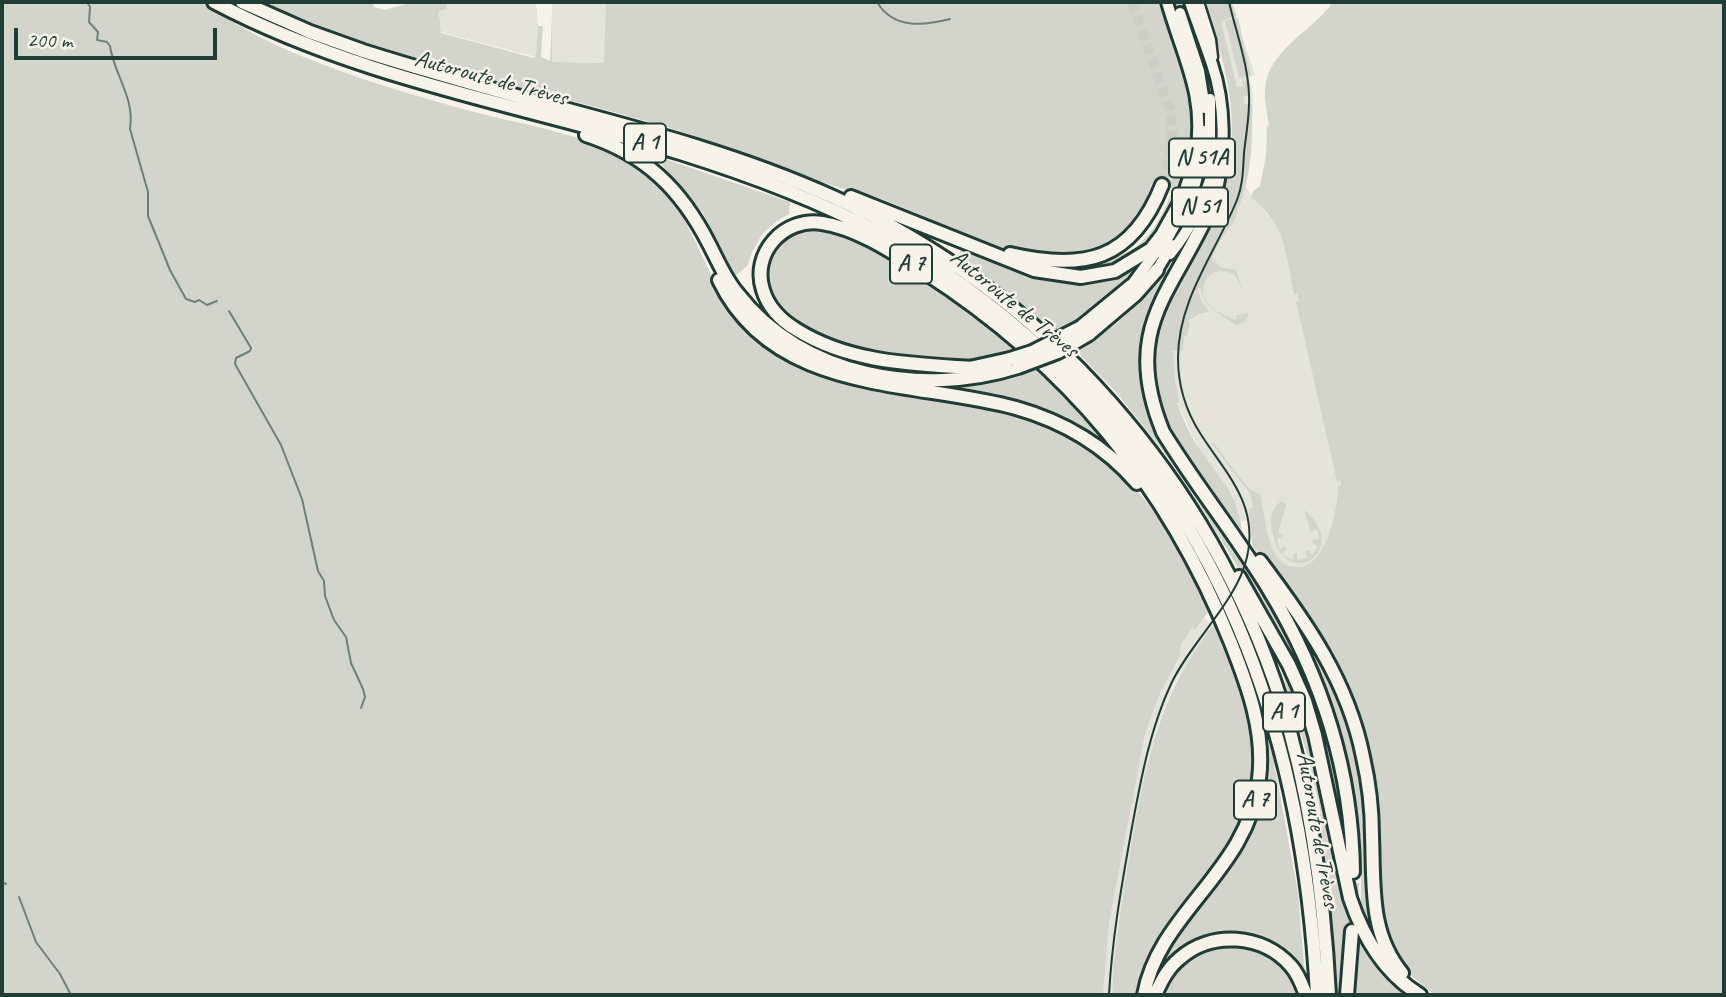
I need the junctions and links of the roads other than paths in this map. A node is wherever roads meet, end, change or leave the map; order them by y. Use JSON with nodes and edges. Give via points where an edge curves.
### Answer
{"nodes":[{"id":1,"x":214,"y":2,"type":"edge"},
{"id":2,"x":242,"y":2,"type":"edge"},
{"id":3,"x":1160,"y":2,"type":"edge"},
{"id":4,"x":1167,"y":2,"type":"edge"},
{"id":5,"x":1198,"y":2,"type":"edge"},
{"id":6,"x":227,"y":9,"type":"junction"},
{"id":7,"x":1182,"y":11,"type":"edge"},
{"id":8,"x":1213,"y":64,"type":"junction"},
{"id":9,"x":635,"y":127,"type":"junction"},
{"id":10,"x":1222,"y":134,"type":"junction"},
{"id":11,"x":1162,"y":185,"type":"tunnel mouth"},
{"id":12,"x":678,"y":194,"type":"junction"},
{"id":13,"x":1216,"y":195,"type":"joint"},
{"id":14,"x":1182,"y":199,"type":"junction"},
{"id":15,"x":950,"y":237,"type":"junction"},
{"id":16,"x":1157,"y":270,"type":"junction"},
{"id":17,"x":1131,"y":285,"type":"junction"},
{"id":18,"x":1085,"y":330,"type":"junction"},
{"id":19,"x":1032,"y":341,"type":"junction"},
{"id":20,"x":1014,"y":363,"type":"junction"},
{"id":21,"x":972,"y":368,"type":"junction"},
{"id":22,"x":1155,"y":456,"type":"junction"},
{"id":23,"x":1218,"y":515,"type":"junction"},
{"id":24,"x":1206,"y":583,"type":"junction"},
{"id":25,"x":1353,"y":872,"type":"tunnel mouth"},
{"id":26,"x":1352,"y":931,"type":"tunnel mouth"},
{"id":27,"x":1144,"y":995,"type":"edge"},
{"id":28,"x":1155,"y":995,"type":"edge"},
{"id":29,"x":1306,"y":995,"type":"edge"},
{"id":30,"x":1317,"y":995,"type":"edge"},
{"id":31,"x":1329,"y":995,"type":"edge"},
{"id":32,"x":1347,"y":995,"type":"edge"},
{"id":33,"x":1422,"y":995,"type":"edge"}],
"edges":[{"from":1,"to":6,"type":"highway","name":"Autoroute de Trèves","number":"A 1"},
{"from":2,"to":9,"type":"highway","name":"Autoroute de Trèves","number":"A 1","via":[[363,51]]},
{"from":3,"to":7,"type":"highway","number":"N 51"},
{"from":4,"to":7,"type":"highway","number":"N 51"},
{"from":5,"to":8,"type":"main road"},
{"from":6,"to":12,"type":"highway","number":"A 7","via":[[271,36],[317,55],[607,142],[647,164]]},
{"from":6,"to":19,"type":"highway","name":"Autoroute de Trèves","number":"A 1","via":[[359,63],[680,153],[784,189],[914,253],[983,300]]},
{"from":7,"to":8,"type":"highway","number":"N 51"},
{"from":7,"to":14,"type":"highway","number":"N 51","via":[[1199,113],[1195,155]]},
{"from":7,"to":16,"type":"highway","number":"N 51A","via":[[1209,88],[1211,134],[1193,205]]},
{"from":7,"to":17,"type":"highway","number":"N 51A","via":[[1203,89],[1203,149],[1195,185],[1173,232]]},
{"from":8,"to":10,"type":"highway","number":"N 51"},
{"from":9,"to":15,"type":"highway","number":"A 1","via":[[772,165]]},
{"from":9,"to":22,"type":"highway","name":"Autoroute de Trèves","number":"A 1","via":[[769,171],[833,197],[920,242],[990,290],[1055,345],[1086,374]]},
{"from":10,"to":13,"type":"highway","number":"N 51"},
{"from":10,"to":16,"type":"highway","number":"N 51","via":[[1199,210],[1184,238]]},
{"from":11,"to":15,"type":"highway","number":"A 1","via":[[1135,232],[1086,260],[1040,261]]},
{"from":12,"to":20,"type":"highway","via":[[738,295],[770,328],[801,348],[843,366],[899,379],[972,379]]},
{"from":12,"to":24,"type":"highway","number":"A 7","via":[[730,299],[769,340],[834,373],[1015,408],[1073,431],[1104,451],[1144,491]]},
{"from":13,"to":23,"type":"highway","via":[[1154,315],[1146,358],[1150,392],[1163,432]]},
{"from":14,"to":15,"type":"highway","number":"A 1","via":[[1151,249],[1127,265],[1097,276],[1041,272]]},
{"from":14,"to":17,"type":"highway","number":"N 51","via":[[1162,243]]},
{"from":16,"to":18,"type":"highway","via":[[1135,295]]},
{"from":17,"to":18,"type":"highway"},
{"from":18,"to":20,"type":"highway","bridge":true,"via":[[1058,352]]},
{"from":19,"to":21,"type":"highway","number":"A 1","via":[[929,270],[841,221],[799,218],[768,236],[755,263],[757,296],[775,322],[791,333],[873,366],[932,372]]},
{"from":19,"to":30,"type":"highway","name":"Autoroute de Trèves","number":"A 1","via":[[1075,381],[1144,460],[1201,548],[1241,628],[1269,704],[1297,817],[1314,935]]},
{"from":20,"to":21,"type":"highway"},
{"from":21,"to":24,"type":"highway","number":"A 7","via":[[876,360],[796,330],[771,307],[762,289],[761,268],[768,248],[783,231],[799,224],[822,223],[844,229],[907,261],[1009,333],[1119,446],[1157,498]]},
{"from":22,"to":31,"type":"highway","name":"Autoroute de Trèves","number":"A 1","via":[[1187,500],[1234,585],[1281,702],[1314,844]]},
{"from":22,"to":33,"type":"highway","number":"A 1","via":[[1193,502],[1289,665],[1315,735],[1358,920],[1380,959],[1400,981]]},
{"from":23,"to":25,"type":"highway","via":[[1268,586],[1321,696],[1346,785]]},
{"from":23,"to":33,"type":"highway","via":[[1299,612],[1340,682],[1358,733],[1368,784],[1379,932],[1396,967]]},
{"from":24,"to":27,"type":"highway","number":"A 7","via":[[1251,700],[1259,741],[1259,780],[1238,845],[1164,944]]},
{"from":26,"to":32,"type":"highway"},
{"from":28,"to":29,"type":"highway","via":[[1178,959],[1223,939],[1251,941],[1279,955],[1299,977]]}]}
